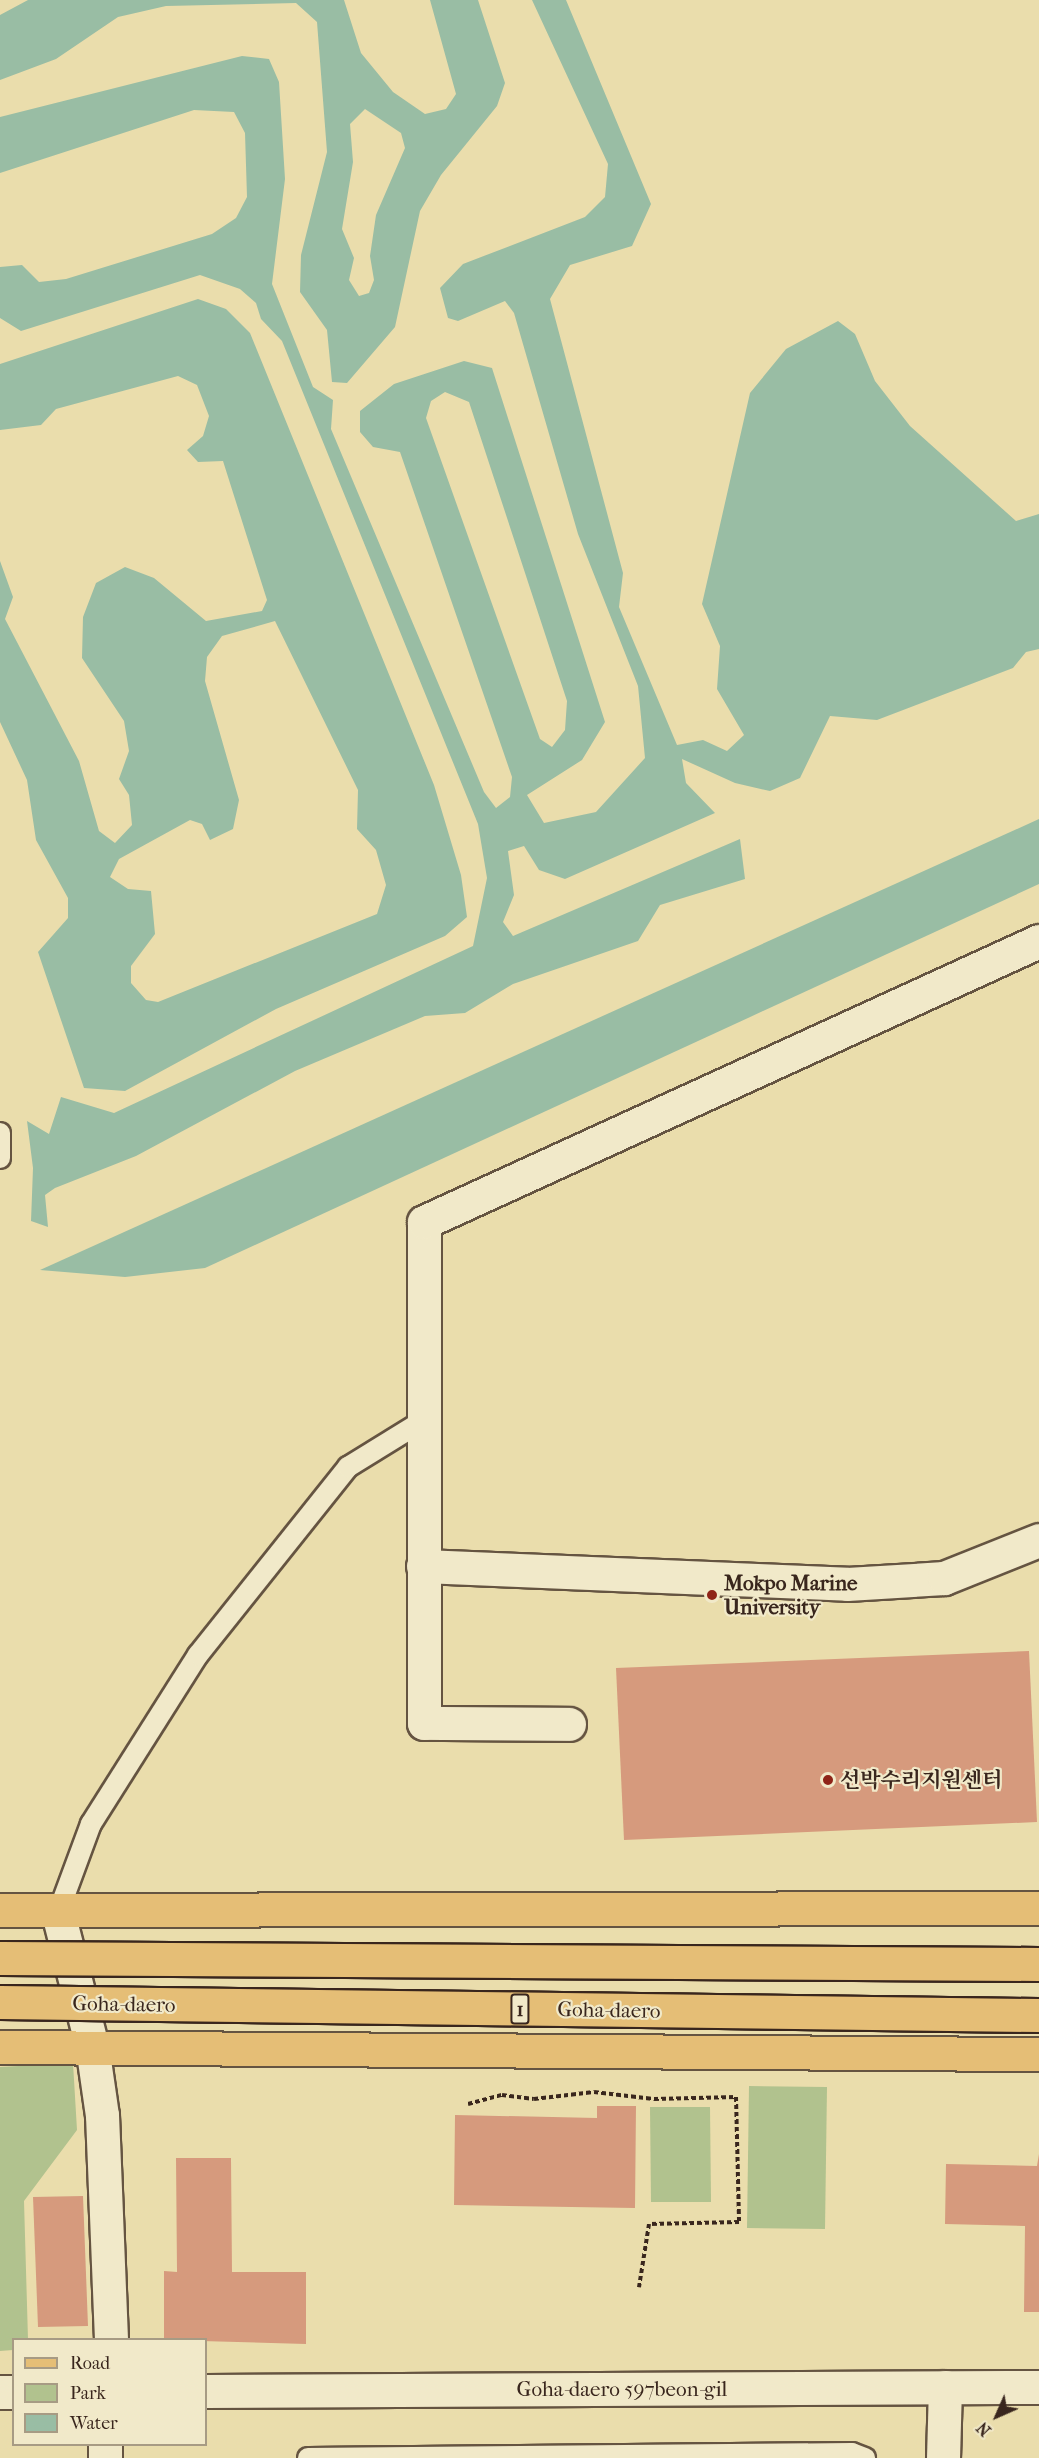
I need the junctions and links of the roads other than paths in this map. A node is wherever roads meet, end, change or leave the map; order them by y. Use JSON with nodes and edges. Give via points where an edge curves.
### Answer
{"nodes":[{"id":1,"x":1039,"y":941,"type":"edge"},
{"id":2,"x":0,"y":1133,"type":"edge"},
{"id":3,"x":0,"y":1158,"type":"edge"},
{"id":4,"x":424,"y":1420,"type":"junction"},
{"id":5,"x":1039,"y":1540,"type":"edge"},
{"id":6,"x":423,"y":1566,"type":"junction"},
{"id":7,"x":569,"y":1724,"type":"dead end"},
{"id":8,"x":1039,"y":1908,"type":"edge"},
{"id":9,"x":0,"y":1910,"type":"edge"},
{"id":10,"x":58,"y":1913,"type":"junction"},
{"id":11,"x":0,"y":1958,"type":"edge"},
{"id":12,"x":1039,"y":1964,"type":"edge"},
{"id":13,"x":0,"y":2002,"type":"edge"},
{"id":14,"x":1039,"y":2015,"type":"edge"},
{"id":15,"x":92,"y":2046,"type":"junction"},
{"id":16,"x":0,"y":2047,"type":"edge"},
{"id":17,"x":1039,"y":2054,"type":"edge"},
{"id":18,"x":111,"y":2338,"type":"edge"},
{"id":19,"x":945,"y":2387,"type":"junction"},
{"id":20,"x":1039,"y":2387,"type":"edge"},
{"id":21,"x":207,"y":2391,"type":"edge"},
{"id":22,"x":308,"y":2458,"type":"edge"},
{"id":23,"x":865,"y":2458,"type":"edge"},
{"id":24,"x":943,"y":2458,"type":"edge"}],
"edges":[{"from":1,"to":4,"type":"street","via":[[424,1222]]},
{"from":2,"to":3,"type":"lane"},
{"from":4,"to":6,"type":"street"},
{"from":4,"to":10,"type":"lane","via":[[348,1467],[198,1655],[91,1824]]},
{"from":5,"to":6,"type":"street","via":[[944,1578],[847,1584]]},
{"from":6,"to":7,"type":"street","via":[[424,1723]]},
{"from":8,"to":10,"type":"main road"},
{"from":9,"to":10,"type":"main road"},
{"from":10,"to":15,"type":"street"},
{"from":11,"to":12,"type":"main road","name":"Goha-daero","number":"1","bridge":true},
{"from":13,"to":14,"type":"main road","name":"Goha-daero","number":"1","bridge":true},
{"from":15,"to":16,"type":"main road"},
{"from":15,"to":17,"type":"main road"},
{"from":15,"to":18,"type":"street","via":[[102,2115]]},
{"from":19,"to":20,"type":"street","name":"Goha-daero 597beon-gil"},
{"from":19,"to":21,"type":"street","name":"Goha-daero 597beon-gil"},
{"from":19,"to":24,"type":"street"},
{"from":22,"to":23,"type":"lane","via":[[840,2453]]}]}
